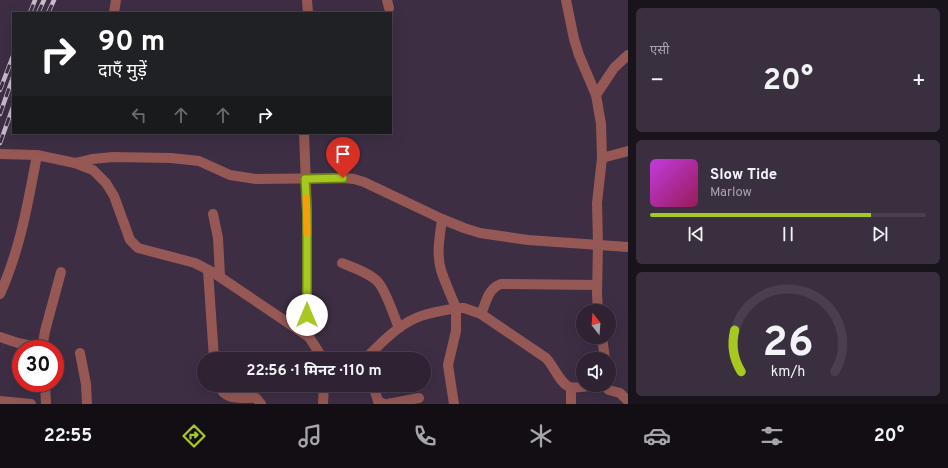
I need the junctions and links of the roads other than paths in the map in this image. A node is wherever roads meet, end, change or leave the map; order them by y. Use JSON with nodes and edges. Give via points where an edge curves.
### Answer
{"nodes":[{"id":1,"x":116,"y":0,"type":"edge"},
{"id":2,"x":307,"y":0,"type":"edge"},
{"id":3,"x":566,"y":0,"type":"edge"},
{"id":4,"x":114,"y":12,"type":"edge"},
{"id":5,"x":308,"y":12,"type":"edge"},
{"id":6,"x":628,"y":55,"type":"edge"},
{"id":7,"x":596,"y":95,"type":"junction"},
{"id":8,"x":304,"y":134,"type":"edge"},
{"id":9,"x":628,"y":151,"type":"edge"},
{"id":10,"x":0,"y":154,"type":"edge"},
{"id":11,"x":37,"y":156,"type":"junction"},
{"id":12,"x":602,"y":158,"type":"junction"},
{"id":13,"x":75,"y":163,"type":"junction"},
{"id":14,"x":305,"y":179,"type":"junction"},
{"id":15,"x":213,"y":214,"type":"dead end"},
{"id":16,"x":442,"y":219,"type":"junction"},
{"id":17,"x":598,"y":244,"type":"junction"},
{"id":18,"x":628,"y":247,"type":"edge"},
{"id":19,"x":342,"y":263,"type":"dead end"},
{"id":20,"x":208,"y":270,"type":"junction"},
{"id":21,"x":61,"y":272,"type":"dead end"},
{"id":22,"x":220,"y":276,"type":"junction"},
{"id":23,"x":597,"y":285,"type":"junction"},
{"id":24,"x":0,"y":294,"type":"edge"},
{"id":25,"x":598,"y":304,"type":"edge"},
{"id":26,"x":456,"y":308,"type":"junction"},
{"id":27,"x":481,"y":314,"type":"junction"},
{"id":28,"x":399,"y":328,"type":"junction"},
{"id":29,"x":0,"y":337,"type":"edge"},
{"id":30,"x":309,"y":337,"type":"junction"},
{"id":31,"x":44,"y":340,"type":"edge"},
{"id":32,"x":12,"y":341,"type":"edge"},
{"id":33,"x":214,"y":352,"type":"edge"},
{"id":34,"x":319,"y":352,"type":"edge"},
{"id":35,"x":373,"y":352,"type":"edge"},
{"id":36,"x":80,"y":353,"type":"dead end"},
{"id":37,"x":576,"y":387,"type":"edge"},
{"id":38,"x":571,"y":388,"type":"junction"},
{"id":39,"x":45,"y":392,"type":"edge"},
{"id":40,"x":223,"y":392,"type":"edge"},
{"id":41,"x":324,"y":392,"type":"edge"},
{"id":42,"x":375,"y":392,"type":"edge"},
{"id":43,"x":616,"y":392,"type":"edge"},
{"id":44,"x":419,"y":398,"type":"dead end"},
{"id":45,"x":628,"y":401,"type":"edge"},
{"id":46,"x":0,"y":402,"type":"edge"},
{"id":47,"x":31,"y":404,"type":"edge"},
{"id":48,"x":46,"y":404,"type":"edge"},
{"id":49,"x":87,"y":404,"type":"edge"},
{"id":50,"x":261,"y":404,"type":"edge"},
{"id":51,"x":323,"y":404,"type":"edge"},
{"id":52,"x":384,"y":404,"type":"edge"},
{"id":53,"x":388,"y":404,"type":"edge"},
{"id":54,"x":454,"y":404,"type":"edge"},
{"id":55,"x":571,"y":404,"type":"edge"}],
"edges":[{"from":1,"to":4,"type":"street"},
{"from":2,"to":5,"type":"street"},
{"from":3,"to":7,"type":"street","via":[[579,55]]},
{"from":6,"to":7,"type":"street","via":[[614,68]]},
{"from":7,"to":12,"type":"street","via":[[601,124]]},
{"from":8,"to":14,"type":"street"},
{"from":9,"to":12,"type":"street"},
{"from":10,"to":11,"type":"street"},
{"from":11,"to":13,"type":"street"},
{"from":11,"to":24,"type":"street","via":[[20,239]]},
{"from":12,"to":17,"type":"street","via":[[598,191]]},
{"from":13,"to":14,"type":"street","via":[[113,157],[186,159],[199,161],[230,175],[256,179]]},
{"from":13,"to":20,"type":"street","via":[[93,170],[106,183],[114,196],[130,240],[138,248],[195,263]]},
{"from":14,"to":16,"type":"street","via":[[354,179]]},
{"from":14,"to":30,"type":"street"},
{"from":15,"to":22,"type":"street","via":[[218,238]]},
{"from":16,"to":17,"type":"street","via":[[464,228],[502,237]]},
{"from":16,"to":26,"type":"street","via":[[439,246],[441,269]]},
{"from":17,"to":18,"type":"street"},
{"from":17,"to":23,"type":"street"},
{"from":19,"to":28,"type":"street","via":[[378,282]]},
{"from":20,"to":22,"type":"street"},
{"from":20,"to":33,"type":"street"},
{"from":21,"to":31,"type":"street"},
{"from":22,"to":30,"type":"street"},
{"from":23,"to":25,"type":"street"},
{"from":23,"to":27,"type":"street","via":[[501,284],[491,289]]},
{"from":26,"to":27,"type":"street"},
{"from":26,"to":28,"type":"street","via":[[425,314]]},
{"from":26,"to":54,"type":"street","via":[[456,331],[448,365]]},
{"from":27,"to":38,"type":"street","via":[[546,358],[561,381]]},
{"from":28,"to":35,"type":"street"},
{"from":29,"to":32,"type":"street"},
{"from":30,"to":34,"type":"street"},
{"from":36,"to":49,"type":"street","via":[[86,379]]},
{"from":37,"to":38,"type":"street"},
{"from":38,"to":55,"type":"street"},
{"from":39,"to":48,"type":"street"},
{"from":40,"to":50,"type":"street","via":[[231,397],[256,398]]},
{"from":41,"to":51,"type":"street"},
{"from":42,"to":52,"type":"street","via":[[378,401]]},
{"from":43,"to":45,"type":"street"},
{"from":44,"to":53,"type":"street"},
{"from":46,"to":47,"type":"street"}]}
